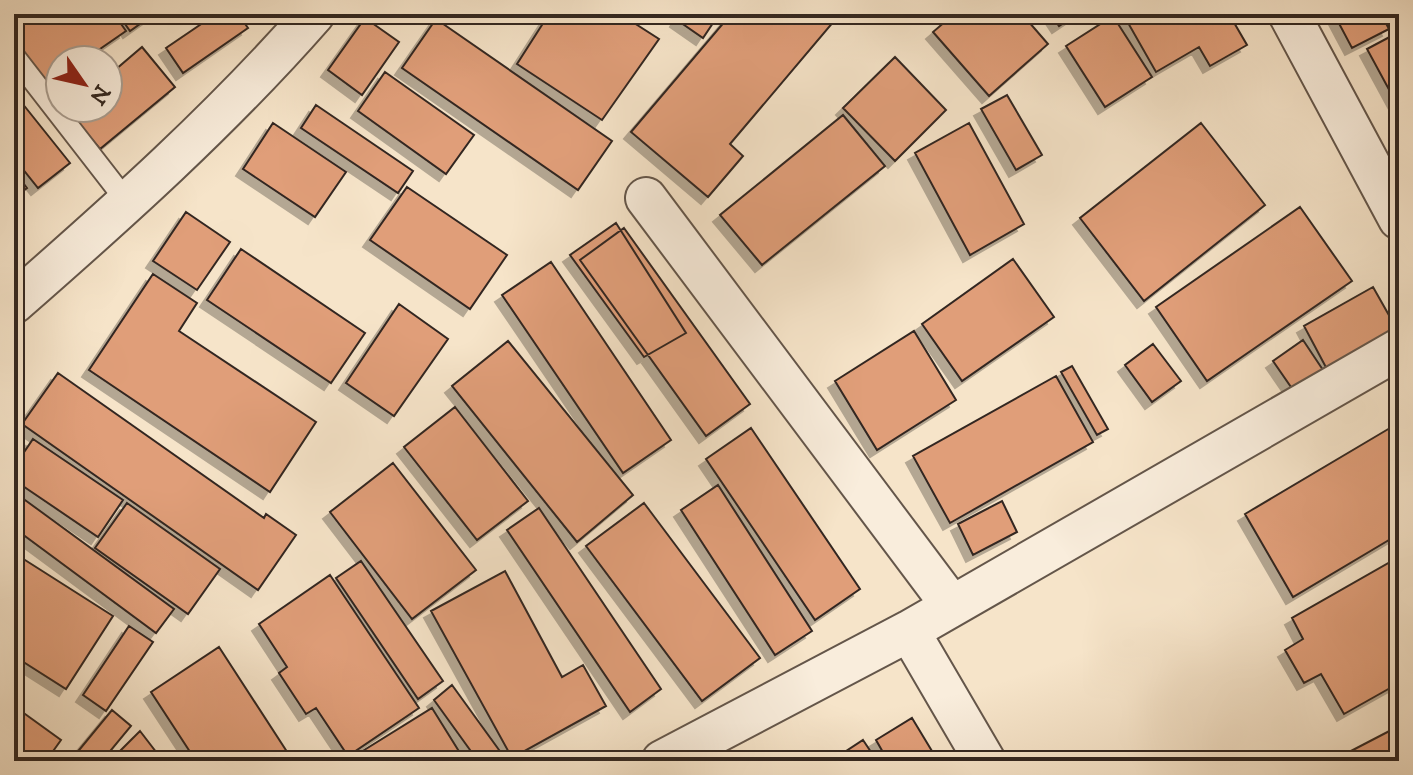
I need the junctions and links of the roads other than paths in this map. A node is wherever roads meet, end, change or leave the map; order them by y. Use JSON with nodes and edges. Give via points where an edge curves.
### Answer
{"nodes":[{"id":1,"x":314,"y":14,"type":"edge"},
{"id":2,"x":1289,"y":14,"type":"edge"},
{"id":3,"x":14,"y":56,"type":"edge"},
{"id":4,"x":646,"y":198,"type":"dead end"},
{"id":5,"x":128,"y":203,"type":"junction"},
{"id":6,"x":1399,"y":219,"type":"edge"},
{"id":7,"x":14,"y":303,"type":"edge"},
{"id":8,"x":1399,"y":349,"type":"edge"},
{"id":9,"x":952,"y":606,"type":"junction"},
{"id":10,"x":909,"y":631,"type":"junction"},
{"id":11,"x":662,"y":761,"type":"edge"},
{"id":12,"x":985,"y":761,"type":"edge"}],
"edges":[{"from":1,"to":5,"type":"street"},
{"from":2,"to":6,"type":"street"},
{"from":3,"to":5,"type":"lane"},
{"from":4,"to":9,"type":"street"},
{"from":5,"to":7,"type":"street"},
{"from":8,"to":9,"type":"street"},
{"from":9,"to":10,"type":"street"},
{"from":10,"to":11,"type":"street"},
{"from":10,"to":12,"type":"street"}]}
